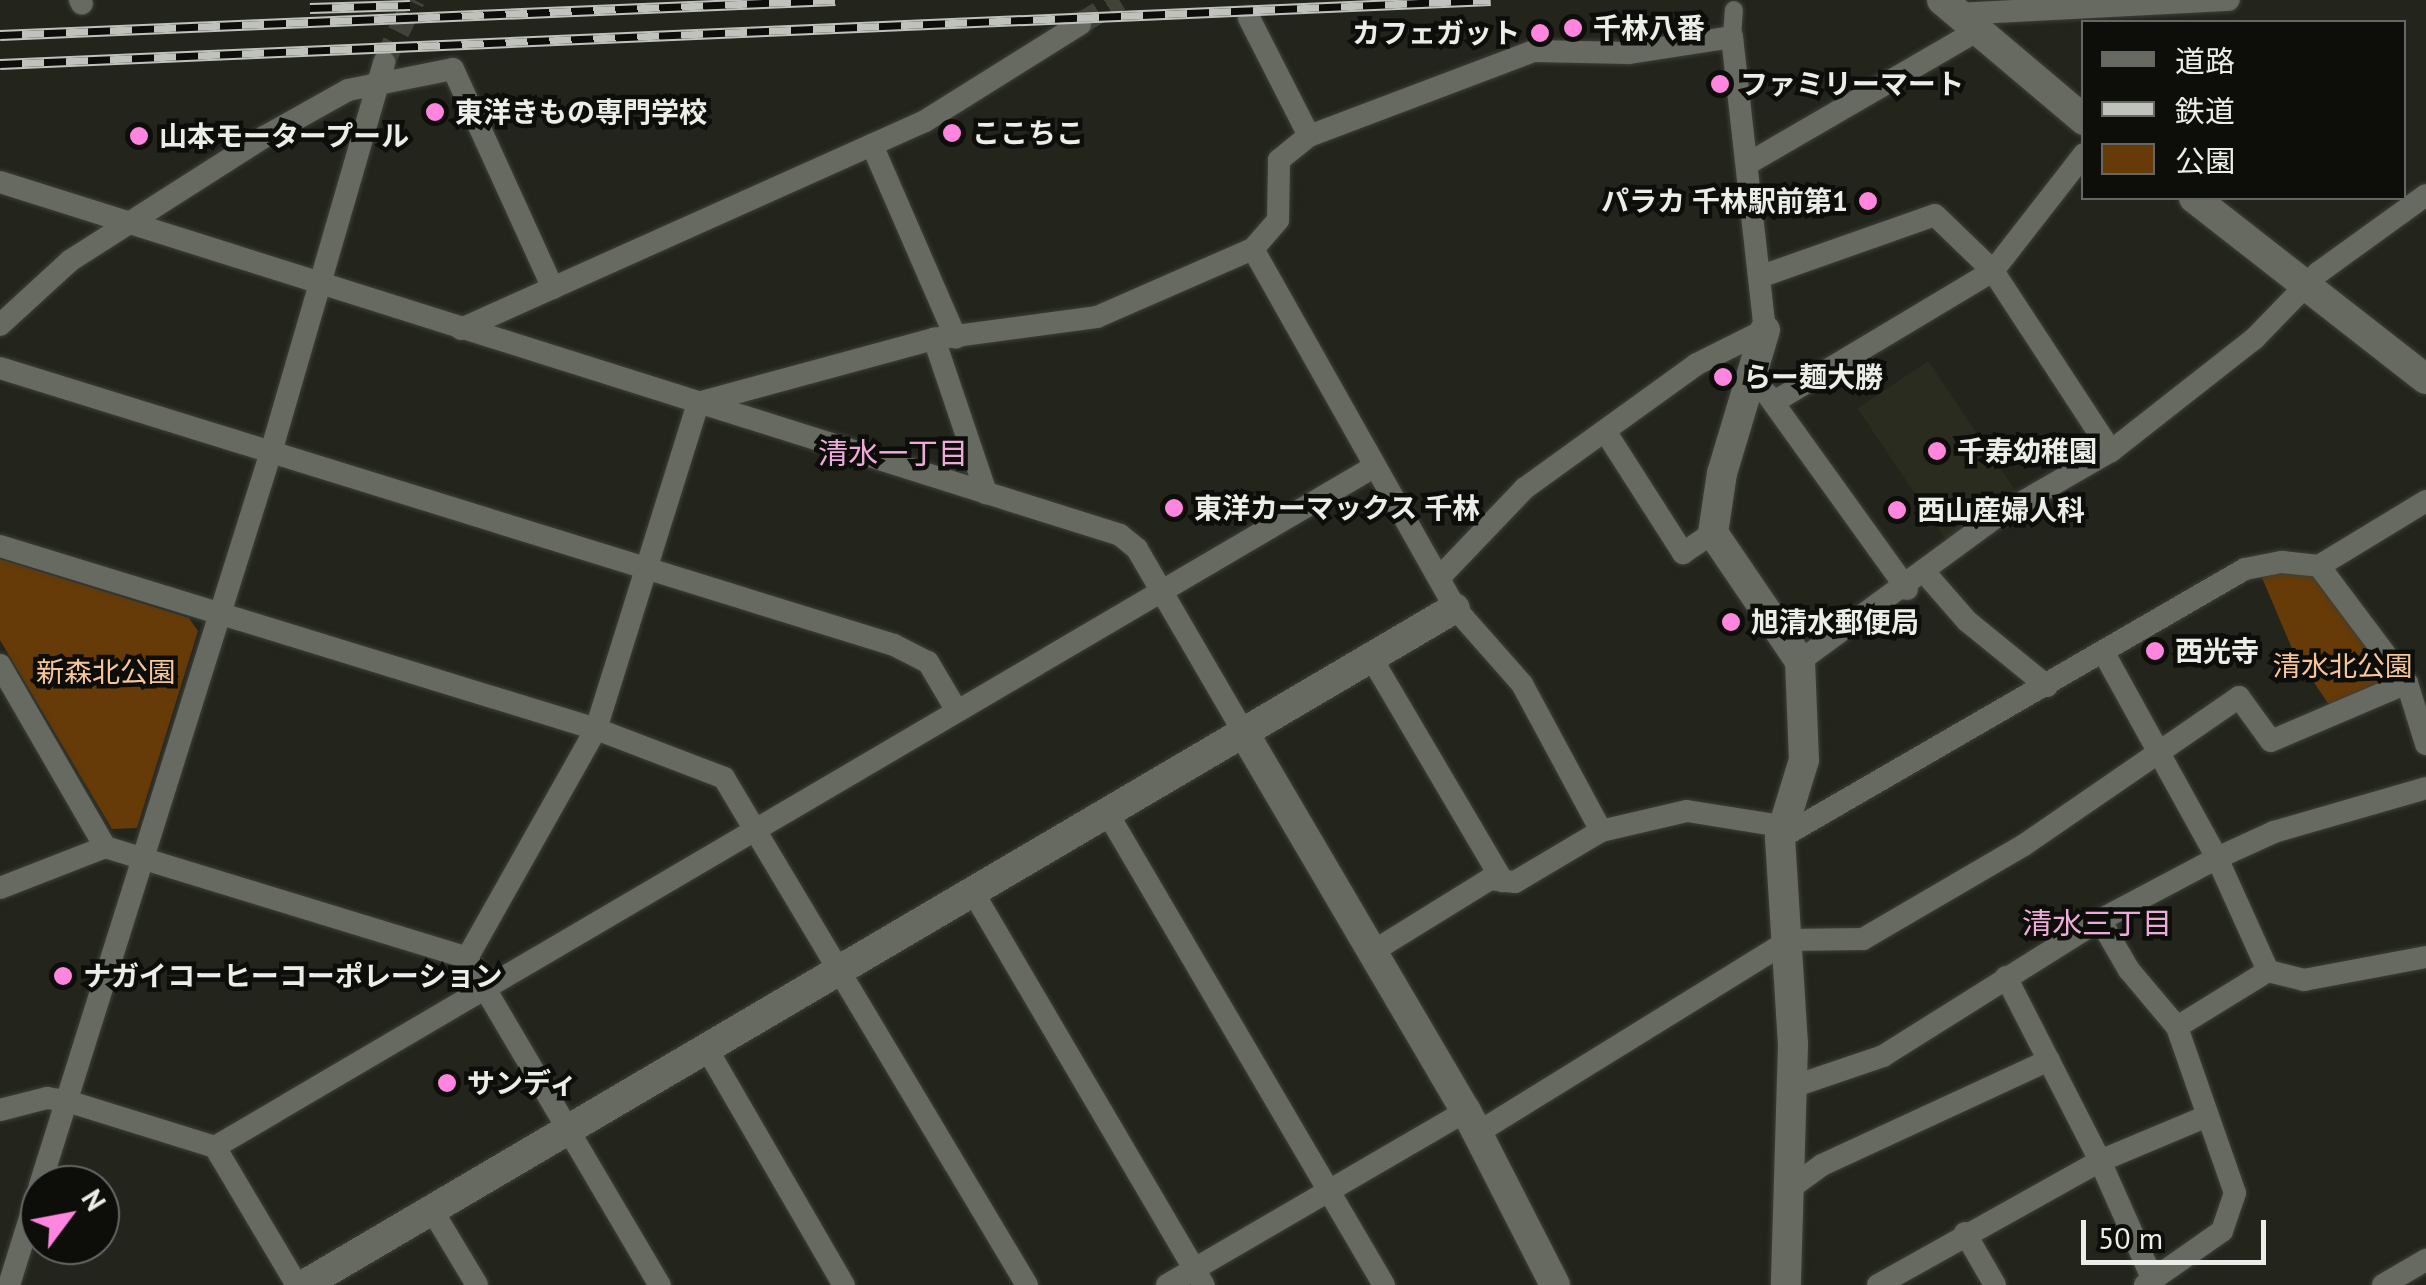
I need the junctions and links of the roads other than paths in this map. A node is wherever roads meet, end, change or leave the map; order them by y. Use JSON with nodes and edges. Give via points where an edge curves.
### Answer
{"nodes":[{"id":1,"x":2229,"y":0,"type":"edge"},
{"id":2,"x":1734,"y":10,"type":"dead end"},
{"id":3,"x":1958,"y":15,"type":"edge"},
{"id":4,"x":1248,"y":18,"type":"dead end"},
{"id":5,"x":1080,"y":24,"type":"tunnel mouth"},
{"id":6,"x":1732,"y":37,"type":"junction"},
{"id":7,"x":382,"y":72,"type":"junction"},
{"id":8,"x":2081,"y":118,"type":"edge"},
{"id":9,"x":1309,"y":136,"type":"junction"},
{"id":10,"x":872,"y":146,"type":"junction"},
{"id":11,"x":2081,"y":158,"type":"edge"},
{"id":12,"x":1749,"y":164,"type":"junction"},
{"id":13,"x":0,"y":182,"type":"edge"},
{"id":14,"x":2426,"y":195,"type":"edge"},
{"id":15,"x":2197,"y":200,"type":"edge"},
{"id":16,"x":124,"y":225,"type":"junction"},
{"id":17,"x":1253,"y":249,"type":"junction"},
{"id":18,"x":1993,"y":271,"type":"junction"},
{"id":19,"x":1762,"y":276,"type":"junction"},
{"id":20,"x":2309,"y":284,"type":"junction"},
{"id":21,"x":320,"y":286,"type":"junction"},
{"id":22,"x":553,"y":288,"type":"junction"},
{"id":23,"x":0,"y":325,"type":"edge"},
{"id":24,"x":461,"y":329,"type":"junction"},
{"id":25,"x":1765,"y":330,"type":"junction"},
{"id":26,"x":944,"y":338,"type":"junction"},
{"id":27,"x":0,"y":368,"type":"edge"},
{"id":28,"x":1752,"y":376,"type":"junction"},
{"id":29,"x":2426,"y":379,"type":"edge"},
{"id":30,"x":1774,"y":402,"type":"junction"},
{"id":31,"x":698,"y":403,"type":"junction"},
{"id":32,"x":1605,"y":431,"type":"junction"},
{"id":33,"x":2111,"y":451,"type":"junction"},
{"id":34,"x":271,"y":452,"type":"junction"},
{"id":35,"x":1372,"y":468,"type":"junction"},
{"id":36,"x":986,"y":493,"type":"junction"},
{"id":37,"x":2426,"y":501,"type":"edge"},
{"id":38,"x":1713,"y":533,"type":"junction"},
{"id":39,"x":0,"y":546,"type":"edge"},
{"id":40,"x":2318,"y":566,"type":"junction"},
{"id":41,"x":647,"y":569,"type":"junction"},
{"id":42,"x":1438,"y":578,"type":"junction"},
{"id":43,"x":1916,"y":581,"type":"junction"},
{"id":44,"x":1160,"y":590,"type":"junction"},
{"id":45,"x":1454,"y":608,"type":"junction"},
{"id":46,"x":219,"y":614,"type":"junction"},
{"id":47,"x":2105,"y":654,"type":"junction"},
{"id":48,"x":1372,"y":658,"type":"junction"},
{"id":49,"x":1800,"y":662,"type":"junction"},
{"id":50,"x":0,"y":665,"type":"edge"},
{"id":51,"x":2406,"y":683,"type":"junction"},
{"id":52,"x":2047,"y":686,"type":"junction"},
{"id":53,"x":957,"y":712,"type":"junction"},
{"id":54,"x":596,"y":729,"type":"junction"},
{"id":55,"x":1244,"y":734,"type":"junction"},
{"id":56,"x":2426,"y":744,"type":"edge"},
{"id":57,"x":2157,"y":753,"type":"junction"},
{"id":58,"x":2426,"y":788,"type":"edge"},
{"id":59,"x":1108,"y":814,"type":"junction"},
{"id":60,"x":756,"y":829,"type":"junction"},
{"id":61,"x":1601,"y":830,"type":"junction"},
{"id":62,"x":1781,"y":832,"type":"junction"},
{"id":63,"x":105,"y":846,"type":"junction"},
{"id":64,"x":142,"y":857,"type":"junction"},
{"id":65,"x":2217,"y":858,"type":"junction"},
{"id":66,"x":1503,"y":880,"type":"junction"},
{"id":67,"x":0,"y":888,"type":"edge"},
{"id":68,"x":973,"y":892,"type":"junction"},
{"id":69,"x":2100,"y":920,"type":"junction"},
{"id":70,"x":1789,"y":940,"type":"junction"},
{"id":71,"x":1372,"y":952,"type":"junction"},
{"id":72,"x":2426,"y":957,"type":"edge"},
{"id":73,"x":467,"y":958,"type":"junction"},
{"id":74,"x":840,"y":971,"type":"junction"},
{"id":75,"x":2268,"y":971,"type":"junction"},
{"id":76,"x":2006,"y":976,"type":"junction"},
{"id":77,"x":486,"y":988,"type":"junction"},
{"id":78,"x":2177,"y":1027,"type":"junction"},
{"id":79,"x":706,"y":1048,"type":"junction"},
{"id":80,"x":2049,"y":1060,"type":"junction"},
{"id":81,"x":1792,"y":1087,"type":"junction"},
{"id":82,"x":67,"y":1101,"type":"junction"},
{"id":83,"x":0,"y":1110,"type":"edge"},
{"id":84,"x":2207,"y":1116,"type":"junction"},
{"id":85,"x":1471,"y":1122,"type":"junction"},
{"id":86,"x":569,"y":1128,"type":"junction"},
{"id":87,"x":215,"y":1146,"type":"junction"},
{"id":88,"x":2100,"y":1161,"type":"junction"},
{"id":89,"x":46,"y":1165,"type":"edge"},
{"id":90,"x":1788,"y":1189,"type":"junction"},
{"id":91,"x":1329,"y":1191,"type":"junction"},
{"id":92,"x":432,"y":1210,"type":"junction"},
{"id":93,"x":1965,"y":1234,"type":"junction"},
{"id":94,"x":20,"y":1250,"type":"edge"},
{"id":95,"x":2426,"y":1260,"type":"edge"},
{"id":96,"x":1199,"y":1277,"type":"edge"},
{"id":97,"x":2149,"y":1282,"type":"edge"},
{"id":98,"x":9,"y":1285,"type":"edge"},
{"id":99,"x":300,"y":1285,"type":"edge"},
{"id":100,"x":476,"y":1285,"type":"edge"},
{"id":101,"x":660,"y":1285,"type":"edge"},
{"id":102,"x":844,"y":1285,"type":"edge"},
{"id":103,"x":1026,"y":1285,"type":"edge"},
{"id":104,"x":1168,"y":1285,"type":"edge"},
{"id":105,"x":1384,"y":1285,"type":"edge"},
{"id":106,"x":1555,"y":1285,"type":"edge"},
{"id":107,"x":1786,"y":1285,"type":"edge"},
{"id":108,"x":1878,"y":1285,"type":"edge"},
{"id":109,"x":1996,"y":1285,"type":"edge"},
{"id":110,"x":2383,"y":1285,"type":"edge"}],
"edges":[{"from":1,"to":3,"type":"street"},
{"from":2,"to":6,"type":"street"},
{"from":3,"to":8,"type":"street"},
{"from":3,"to":12,"type":"street"},
{"from":4,"to":9,"type":"street"},
{"from":5,"to":10,"type":"street"},
{"from":6,"to":9,"type":"street","via":[[1628,53],[1534,51]]},
{"from":6,"to":12,"type":"street"},
{"from":7,"to":16,"type":"street"},
{"from":7,"to":21,"type":"street"},
{"from":7,"to":22,"type":"street","via":[[453,69]]},
{"from":9,"to":17,"type":"street","via":[[1280,160],[1278,220]]},
{"from":10,"to":22,"type":"street"},
{"from":10,"to":26,"type":"street"},
{"from":11,"to":18,"type":"street"},
{"from":12,"to":19,"type":"street"},
{"from":13,"to":16,"type":"street"},
{"from":14,"to":20,"type":"street"},
{"from":15,"to":20,"type":"street"},
{"from":16,"to":21,"type":"street"},
{"from":16,"to":23,"type":"street","via":[[71,260]]},
{"from":17,"to":26,"type":"street","via":[[1097,317]]},
{"from":17,"to":35,"type":"street"},
{"from":18,"to":19,"type":"street","via":[[1935,215]]},
{"from":18,"to":30,"type":"street"},
{"from":18,"to":33,"type":"street"},
{"from":19,"to":25,"type":"street"},
{"from":20,"to":29,"type":"street"},
{"from":20,"to":33,"type":"street","via":[[2254,339]]},
{"from":21,"to":24,"type":"street"},
{"from":21,"to":34,"type":"street"},
{"from":22,"to":24,"type":"street"},
{"from":24,"to":31,"type":"street"},
{"from":25,"to":28,"type":"street"},
{"from":25,"to":32,"type":"street","via":[[1697,364]]},
{"from":26,"to":31,"type":"street"},
{"from":26,"to":36,"type":"street"},
{"from":27,"to":34,"type":"street"},
{"from":28,"to":30,"type":"street"},
{"from":28,"to":38,"type":"street","via":[[1722,474]]},
{"from":30,"to":43,"type":"street"},
{"from":31,"to":36,"type":"street"},
{"from":31,"to":41,"type":"street"},
{"from":32,"to":38,"type":"street","via":[[1683,553]]},
{"from":32,"to":42,"type":"street","via":[[1524,489]]},
{"from":33,"to":43,"type":"street","via":[[1993,519]]},
{"from":34,"to":41,"type":"street"},
{"from":34,"to":46,"type":"street"},
{"from":35,"to":42,"type":"street"},
{"from":35,"to":44,"type":"street"},
{"from":36,"to":44,"type":"street","via":[[1120,535]]},
{"from":37,"to":40,"type":"street"},
{"from":38,"to":49,"type":"street"},
{"from":39,"to":46,"type":"street"},
{"from":40,"to":47,"type":"street","via":[[2282,562],[2245,569]]},
{"from":40,"to":51,"type":"street"},
{"from":41,"to":53,"type":"street","via":[[917,654]]},
{"from":41,"to":54,"type":"street"},
{"from":42,"to":45,"type":"street"},
{"from":43,"to":49,"type":"street"},
{"from":43,"to":52,"type":"street"},
{"from":44,"to":53,"type":"street"},
{"from":44,"to":55,"type":"street"},
{"from":45,"to":48,"type":"street"},
{"from":45,"to":61,"type":"street","via":[[1522,684]]},
{"from":46,"to":54,"type":"street"},
{"from":46,"to":64,"type":"street"},
{"from":47,"to":52,"type":"street"},
{"from":47,"to":57,"type":"street"},
{"from":48,"to":55,"type":"street"},
{"from":48,"to":66,"type":"street"},
{"from":49,"to":62,"type":"street","via":[[1804,760]]},
{"from":50,"to":63,"type":"street"},
{"from":51,"to":56,"type":"street"},
{"from":51,"to":57,"type":"street","via":[[2271,741],[2239,697]]},
{"from":52,"to":62,"type":"street"},
{"from":53,"to":60,"type":"street"},
{"from":54,"to":60,"type":"street","via":[[712,770],[732,788]]},
{"from":54,"to":73,"type":"street"},
{"from":55,"to":59,"type":"street"},
{"from":55,"to":71,"type":"street"},
{"from":57,"to":65,"type":"street"},
{"from":57,"to":70,"type":"street","via":[[2024,844],[1863,939]]},
{"from":58,"to":65,"type":"street","via":[[2274,832]]},
{"from":59,"to":68,"type":"street"},
{"from":59,"to":91,"type":"street"},
{"from":60,"to":74,"type":"street"},
{"from":60,"to":77,"type":"street"},
{"from":61,"to":62,"type":"street","via":[[1688,810]]},
{"from":61,"to":66,"type":"street","via":[[1524,878]]},
{"from":62,"to":70,"type":"street"},
{"from":63,"to":64,"type":"street"},
{"from":63,"to":67,"type":"street"},
{"from":64,"to":73,"type":"street"},
{"from":64,"to":82,"type":"street"},
{"from":65,"to":69,"type":"street"},
{"from":65,"to":75,"type":"street"},
{"from":66,"to":71,"type":"street","via":[[1490,879]]},
{"from":68,"to":74,"type":"street"},
{"from":68,"to":96,"type":"street"},
{"from":69,"to":76,"type":"street"},
{"from":69,"to":78,"type":"street","via":[[2129,970]]},
{"from":70,"to":81,"type":"street"},
{"from":70,"to":85,"type":"street"},
{"from":71,"to":85,"type":"street"},
{"from":72,"to":75,"type":"street","via":[[2304,980]]},
{"from":73,"to":77,"type":"street"},
{"from":74,"to":79,"type":"street"},
{"from":74,"to":103,"type":"street"},
{"from":75,"to":78,"type":"street"},
{"from":76,"to":80,"type":"street"},
{"from":76,"to":81,"type":"street","via":[[1882,1056]]},
{"from":77,"to":86,"type":"street"},
{"from":77,"to":87,"type":"street"},
{"from":78,"to":84,"type":"street"},
{"from":79,"to":86,"type":"street"},
{"from":79,"to":102,"type":"street"},
{"from":80,"to":88,"type":"street"},
{"from":80,"to":90,"type":"street","via":[[1822,1165]]},
{"from":81,"to":90,"type":"street"},
{"from":82,"to":83,"type":"street","via":[[47,1098]]},
{"from":82,"to":87,"type":"street"},
{"from":82,"to":89,"type":"street"},
{"from":84,"to":88,"type":"street"},
{"from":84,"to":97,"type":"street","via":[[2235,1192],[2222,1231]]},
{"from":85,"to":91,"type":"street"},
{"from":85,"to":106,"type":"street"},
{"from":86,"to":92,"type":"street"},
{"from":86,"to":101,"type":"street"},
{"from":87,"to":99,"type":"street"},
{"from":88,"to":93,"type":"street"},
{"from":88,"to":97,"type":"street"},
{"from":90,"to":107,"type":"street"},
{"from":91,"to":96,"type":"street"},
{"from":91,"to":105,"type":"street"},
{"from":92,"to":99,"type":"street"},
{"from":92,"to":100,"type":"street"},
{"from":93,"to":108,"type":"street"},
{"from":93,"to":109,"type":"street"},
{"from":94,"to":98,"type":"street"},
{"from":95,"to":110,"type":"street"},
{"from":96,"to":104,"type":"street"}]}
